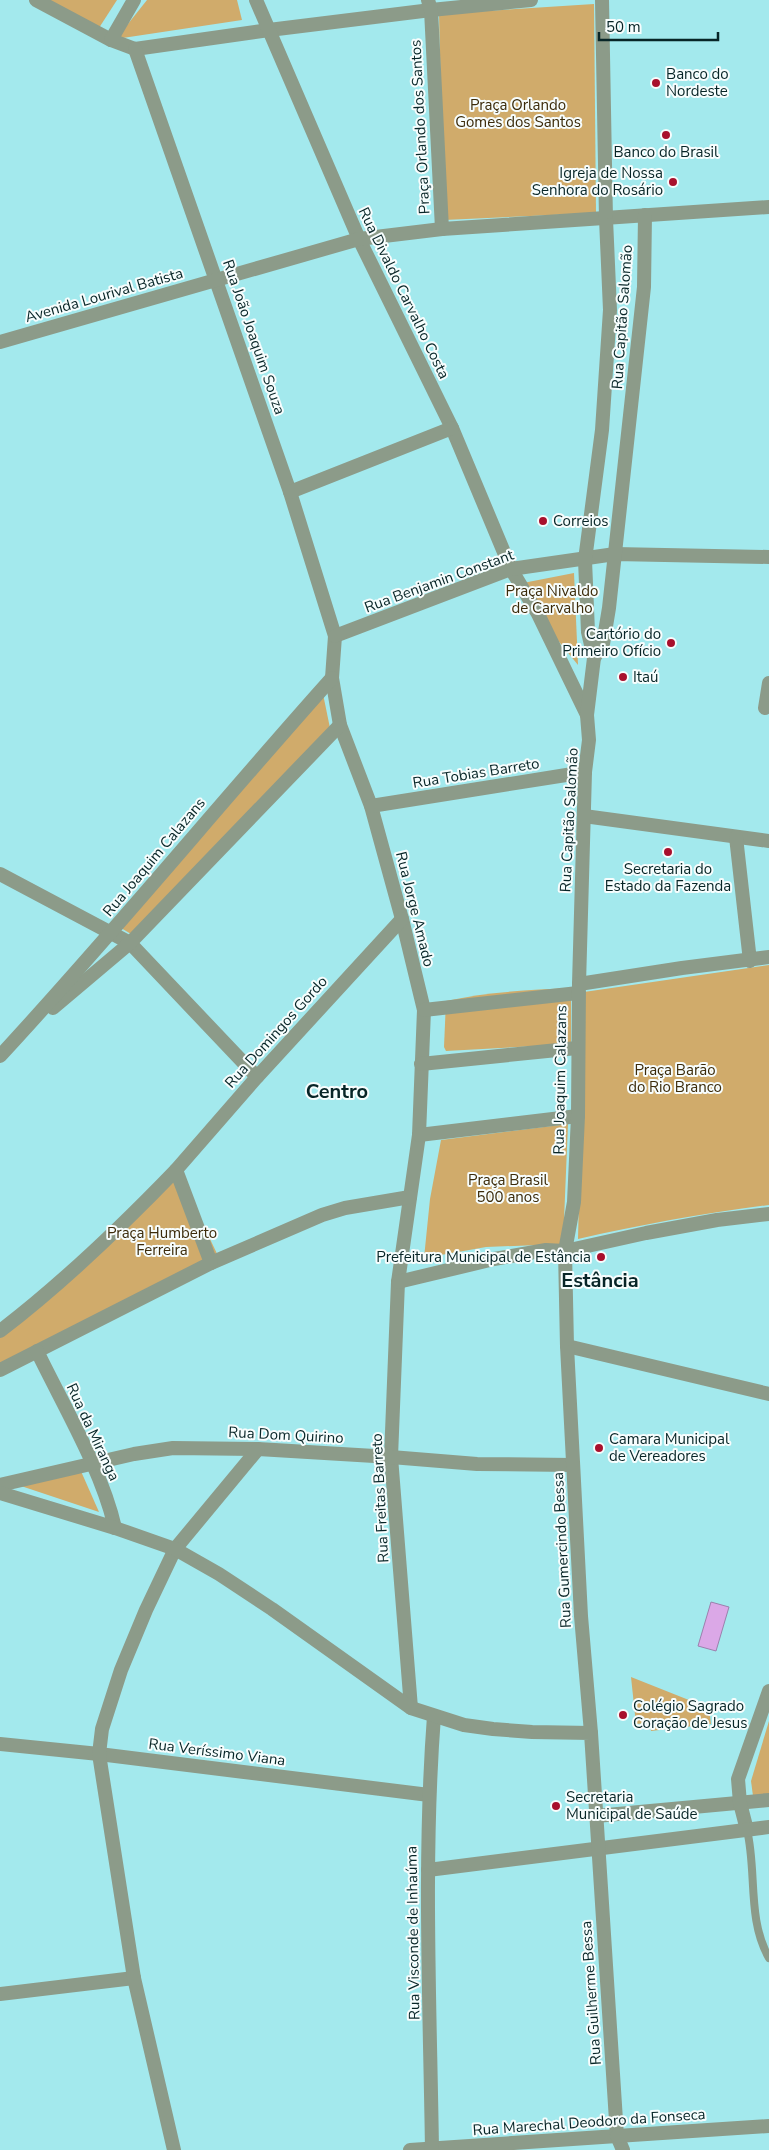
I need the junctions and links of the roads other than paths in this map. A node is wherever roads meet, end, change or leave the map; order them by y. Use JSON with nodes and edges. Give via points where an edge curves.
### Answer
{"nodes":[{"id":1,"x":36,"y":0,"type":"edge"},
{"id":2,"x":134,"y":0,"type":"edge"},
{"id":3,"x":256,"y":0,"type":"edge"},
{"id":4,"x":531,"y":0,"type":"edge"},
{"id":5,"x":602,"y":0,"type":"edge"},
{"id":6,"x":430,"y":5,"type":"edge"},
{"id":7,"x":269,"y":30,"type":"junction"},
{"id":8,"x":111,"y":40,"type":"junction"},
{"id":9,"x":135,"y":50,"type":"junction"},
{"id":10,"x":769,"y":207,"type":"edge"},
{"id":11,"x":645,"y":215,"type":"junction"},
{"id":12,"x":606,"y":219,"type":"junction"},
{"id":13,"x":442,"y":229,"type":"junction"},
{"id":14,"x":359,"y":239,"type":"junction"},
{"id":15,"x":218,"y":280,"type":"junction"},
{"id":16,"x":0,"y":342,"type":"edge"},
{"id":17,"x":452,"y":428,"type":"junction"},
{"id":18,"x":290,"y":492,"type":"junction"},
{"id":19,"x":615,"y":554,"type":"junction"},
{"id":20,"x":769,"y":557,"type":"edge"},
{"id":21,"x":585,"y":560,"type":"junction"},
{"id":22,"x":511,"y":569,"type":"junction"},
{"id":23,"x":335,"y":636,"type":"junction"},
{"id":24,"x":594,"y":658,"type":"junction"},
{"id":25,"x":332,"y":678,"type":"junction"},
{"id":26,"x":769,"y":684,"type":"edge"},
{"id":27,"x":765,"y":708,"type":"dead end"},
{"id":28,"x":587,"y":715,"type":"junction"},
{"id":29,"x":340,"y":725,"type":"junction"},
{"id":30,"x":585,"y":772,"type":"junction"},
{"id":31,"x":372,"y":806,"type":"junction"},
{"id":32,"x":584,"y":816,"type":"junction"},
{"id":33,"x":736,"y":837,"type":"junction"},
{"id":34,"x":769,"y":841,"type":"edge"},
{"id":35,"x":0,"y":874,"type":"edge"},
{"id":36,"x":402,"y":919,"type":"junction"},
{"id":37,"x":112,"y":932,"type":"junction"},
{"id":38,"x":130,"y":943,"type":"junction"},
{"id":39,"x":769,"y":958,"type":"edge"},
{"id":40,"x":750,"y":961,"type":"junction"},
{"id":41,"x":578,"y":988,"type":"junction"},
{"id":42,"x":424,"y":1010,"type":"junction"},
{"id":43,"x":22,"y":1032,"type":"junction"},
{"id":44,"x":577,"y":1048,"type":"junction"},
{"id":45,"x":0,"y":1056,"type":"edge"},
{"id":46,"x":421,"y":1064,"type":"junction"},
{"id":47,"x":257,"y":1077,"type":"junction"},
{"id":48,"x":578,"y":1116,"type":"junction"},
{"id":49,"x":419,"y":1135,"type":"junction"},
{"id":50,"x":176,"y":1170,"type":"junction"},
{"id":51,"x":410,"y":1197,"type":"junction"},
{"id":52,"x":769,"y":1214,"type":"edge"},
{"id":53,"x":565,"y":1251,"type":"junction"},
{"id":54,"x":211,"y":1263,"type":"junction"},
{"id":55,"x":398,"y":1282,"type":"junction"},
{"id":56,"x":0,"y":1331,"type":"edge"},
{"id":57,"x":567,"y":1346,"type":"junction"},
{"id":58,"x":37,"y":1351,"type":"junction"},
{"id":59,"x":0,"y":1370,"type":"edge"},
{"id":60,"x":769,"y":1394,"type":"edge"},
{"id":61,"x":258,"y":1449,"type":"junction"},
{"id":62,"x":391,"y":1457,"type":"junction"},
{"id":63,"x":92,"y":1464,"type":"junction"},
{"id":64,"x":573,"y":1465,"type":"junction"},
{"id":65,"x":0,"y":1485,"type":"edge"},
{"id":66,"x":0,"y":1493,"type":"edge"},
{"id":67,"x":115,"y":1528,"type":"junction"},
{"id":68,"x":175,"y":1549,"type":"junction"},
{"id":69,"x":769,"y":1692,"type":"edge"},
{"id":70,"x":411,"y":1708,"type":"junction"},
{"id":71,"x":434,"y":1716,"type":"junction"},
{"id":72,"x":591,"y":1733,"type":"junction"},
{"id":73,"x":0,"y":1744,"type":"edge"},
{"id":74,"x":99,"y":1754,"type":"junction"},
{"id":75,"x":429,"y":1795,"type":"junction"},
{"id":76,"x":769,"y":1800,"type":"edge"},
{"id":77,"x":740,"y":1803,"type":"junction"},
{"id":78,"x":596,"y":1816,"type":"junction"},
{"id":79,"x":769,"y":1827,"type":"edge"},
{"id":80,"x":747,"y":1830,"type":"junction"},
{"id":81,"x":597,"y":1848,"type":"junction"},
{"id":82,"x":428,"y":1870,"type":"junction"},
{"id":83,"x":769,"y":1958,"type":"edge"},
{"id":84,"x":134,"y":1978,"type":"junction"},
{"id":85,"x":0,"y":1994,"type":"edge"},
{"id":86,"x":769,"y":2126,"type":"edge"},
{"id":87,"x":617,"y":2136,"type":"junction"},
{"id":88,"x":432,"y":2149,"type":"edge"},
{"id":89,"x":174,"y":2150,"type":"edge"},
{"id":90,"x":410,"y":2150,"type":"edge"},
{"id":91,"x":623,"y":2150,"type":"edge"}],
"edges":[{"from":1,"to":8,"type":"street"},
{"from":2,"to":8,"type":"street"},
{"from":3,"to":7,"type":"street","name":"Rua Divaldo Carvalho Costa"},
{"from":4,"to":6,"type":"street"},
{"from":5,"to":12,"type":"street"},
{"from":6,"to":7,"type":"street"},
{"from":6,"to":13,"type":"street","name":"Praça Orlando dos Santos"},
{"from":7,"to":9,"type":"street"},
{"from":7,"to":14,"type":"street","name":"Rua Divaldo Carvalho Costa"},
{"from":8,"to":9,"type":"street"},
{"from":9,"to":15,"type":"street","name":"Rua João Joaquim Souza"},
{"from":10,"to":11,"type":"street"},
{"from":11,"to":12,"type":"street"},
{"from":11,"to":19,"type":"street","name":"Rua Capitão Salomão","via":[[644,287]]},
{"from":12,"to":13,"type":"street","name":"Praça Orlando dos Santos"},
{"from":12,"to":21,"type":"street","name":"Rua Capitão Salomão","via":[[610,310],[602,430]]},
{"from":13,"to":14,"type":"street","name":"Avenida Lourival Batista"},
{"from":14,"to":15,"type":"street","name":"Avenida Lourival Batista"},
{"from":14,"to":17,"type":"street","name":"Rua Divaldo Carvalho Costa"},
{"from":15,"to":16,"type":"street","name":"Avenida Lourival Batista"},
{"from":15,"to":18,"type":"street","name":"Rua João Joaquim Souza"},
{"from":17,"to":18,"type":"street"},
{"from":17,"to":22,"type":"street","name":"Rua Divaldo Carvalho Costa"},
{"from":18,"to":23,"type":"street","name":"Rua João Joaquim Souza"},
{"from":19,"to":20,"type":"street","name":"Rua Benjamin Constant"},
{"from":19,"to":21,"type":"street","name":"Rua Benjamin Constant"},
{"from":19,"to":24,"type":"street","name":"Rua Capitão Salomão","via":[[606,631],[603,644]]},
{"from":21,"to":22,"type":"street","name":"Rua Benjamin Constant"},
{"from":21,"to":24,"type":"street","name":"Rua Capitão Salomão","via":[[588,632]]},
{"from":22,"to":23,"type":"street","name":"Rua Benjamin Constant"},
{"from":22,"to":28,"type":"street","name":"Rua Divaldo Carvalho Costa","via":[[538,614]]},
{"from":23,"to":25,"type":"street","name":"Rua Jorge Amado"},
{"from":24,"to":28,"type":"street","name":"Rua Capitão Salomão"},
{"from":25,"to":29,"type":"street","name":"Rua Jorge Amado"},
{"from":25,"to":37,"type":"street","name":"Rua Joaquim Calazans","via":[[242,778]]},
{"from":26,"to":27,"type":"street"},
{"from":28,"to":30,"type":"street","name":"Rua Capitão Salomão","via":[[589,740]]},
{"from":29,"to":31,"type":"street","name":"Rua Jorge Amado"},
{"from":29,"to":38,"type":"street"},
{"from":30,"to":31,"type":"street","name":"Rua Tobias Barreto"},
{"from":30,"to":32,"type":"street","name":"Rua Capitão Salomão"},
{"from":31,"to":36,"type":"street","name":"Rua Jorge Amado"},
{"from":32,"to":33,"type":"street"},
{"from":32,"to":41,"type":"street","name":"Rua Capitão Salomão"},
{"from":33,"to":34,"type":"street"},
{"from":33,"to":40,"type":"street"},
{"from":35,"to":37,"type":"street"},
{"from":36,"to":42,"type":"street","name":"Rua Jorge Amado"},
{"from":36,"to":47,"type":"street","name":"Rua Domingos Gordo"},
{"from":37,"to":38,"type":"street"},
{"from":37,"to":43,"type":"street","name":"Rua Joaquim Calazans"},
{"from":38,"to":43,"type":"street"},
{"from":38,"to":47,"type":"street"},
{"from":39,"to":40,"type":"street"},
{"from":40,"to":41,"type":"street","via":[[682,968]]},
{"from":41,"to":42,"type":"street"},
{"from":41,"to":44,"type":"street","name":"Rua Joaquim Calazans"},
{"from":42,"to":46,"type":"street","name":"Rua Jorge Amado"},
{"from":43,"to":45,"type":"street","name":"Rua Joaquim Calazans"},
{"from":44,"to":46,"type":"street"},
{"from":44,"to":48,"type":"street","name":"Rua Joaquim Calazans"},
{"from":46,"to":49,"type":"street","name":"Rua Jorge Amado"},
{"from":47,"to":50,"type":"street","name":"Rua Domingos Gordo"},
{"from":48,"to":49,"type":"street"},
{"from":48,"to":53,"type":"street","name":"Rua Joaquim Calazans","via":[[574,1202]]},
{"from":49,"to":51,"type":"street","name":"Rua Jorge Amado"},
{"from":50,"to":54,"type":"street"},
{"from":50,"to":56,"type":"street","via":[[100,1245]]},
{"from":51,"to":54,"type":"street","via":[[367,1203],[322,1215]]},
{"from":51,"to":55,"type":"street","name":"Rua Freitas Barreto"},
{"from":52,"to":53,"type":"street","via":[[655,1231]]},
{"from":53,"to":55,"type":"street","via":[[546,1250],[494,1259]]},
{"from":53,"to":57,"type":"street","name":"Rua Gumercindo Bessa"},
{"from":54,"to":58,"type":"street"},
{"from":55,"to":62,"type":"street","name":"Rua Freitas Barreto"},
{"from":57,"to":60,"type":"street"},
{"from":57,"to":64,"type":"street","name":"Rua Gumercindo Bessa"},
{"from":58,"to":59,"type":"street"},
{"from":58,"to":63,"type":"street","name":"Rua da Miranga"},
{"from":61,"to":62,"type":"street","name":"Rua Dom Quirino"},
{"from":61,"to":63,"type":"street","name":"Rua Dom Quirino","via":[[173,1448]]},
{"from":61,"to":68,"type":"street"},
{"from":62,"to":64,"type":"street","name":"Rua Dom Quirino","via":[[478,1464]]},
{"from":62,"to":70,"type":"street","name":"Rua Freitas Barreto"},
{"from":63,"to":65,"type":"street","name":"Rua Dom Quirino"},
{"from":63,"to":67,"type":"street","name":"Rua da Miranga","via":[[112,1512]]},
{"from":64,"to":72,"type":"street","name":"Rua Gumercindo Bessa"},
{"from":66,"to":67,"type":"street"},
{"from":67,"to":68,"type":"street"},
{"from":68,"to":70,"type":"street","via":[[272,1609]]},
{"from":68,"to":74,"type":"street","via":[[119,1678],[102,1729]]},
{"from":69,"to":77,"type":"street","via":[[738,1779]]},
{"from":70,"to":71,"type":"street"},
{"from":71,"to":72,"type":"street","via":[[493,1729]]},
{"from":71,"to":75,"type":"street","name":"Rua Visconde de Inhaúma"},
{"from":72,"to":78,"type":"street","name":"Rua Gumercindo Bessa"},
{"from":73,"to":74,"type":"street","name":"Rua Veríssimo Viana"},
{"from":74,"to":75,"type":"street","name":"Rua Veríssimo Viana"},
{"from":74,"to":84,"type":"street"},
{"from":75,"to":82,"type":"street","name":"Rua Visconde de Inhaúma"},
{"from":76,"to":77,"type":"street"},
{"from":77,"to":78,"type":"street"},
{"from":77,"to":80,"type":"street"},
{"from":78,"to":81,"type":"street","name":"Rua Gumercindo Bessa"},
{"from":79,"to":80,"type":"street"},
{"from":80,"to":81,"type":"street"},
{"from":80,"to":83,"type":"lane","via":[[758,1936]]},
{"from":81,"to":82,"type":"street"},
{"from":81,"to":87,"type":"street","name":"Rua Guilherme Bessa"},
{"from":82,"to":88,"type":"street","name":"Rua Visconde de Inhaúma"},
{"from":84,"to":85,"type":"street"},
{"from":84,"to":89,"type":"street"},
{"from":86,"to":87,"type":"street","name":"Rua Marechal Deodoro da Fonseca"},
{"from":87,"to":88,"type":"street","name":"Rua Marechal Deodoro da Fonseca"},
{"from":87,"to":91,"type":"street","name":"Rua Guilherme Bessa"},
{"from":88,"to":90,"type":"street","name":"Rua Marechal Deodoro da Fonseca"}]}
